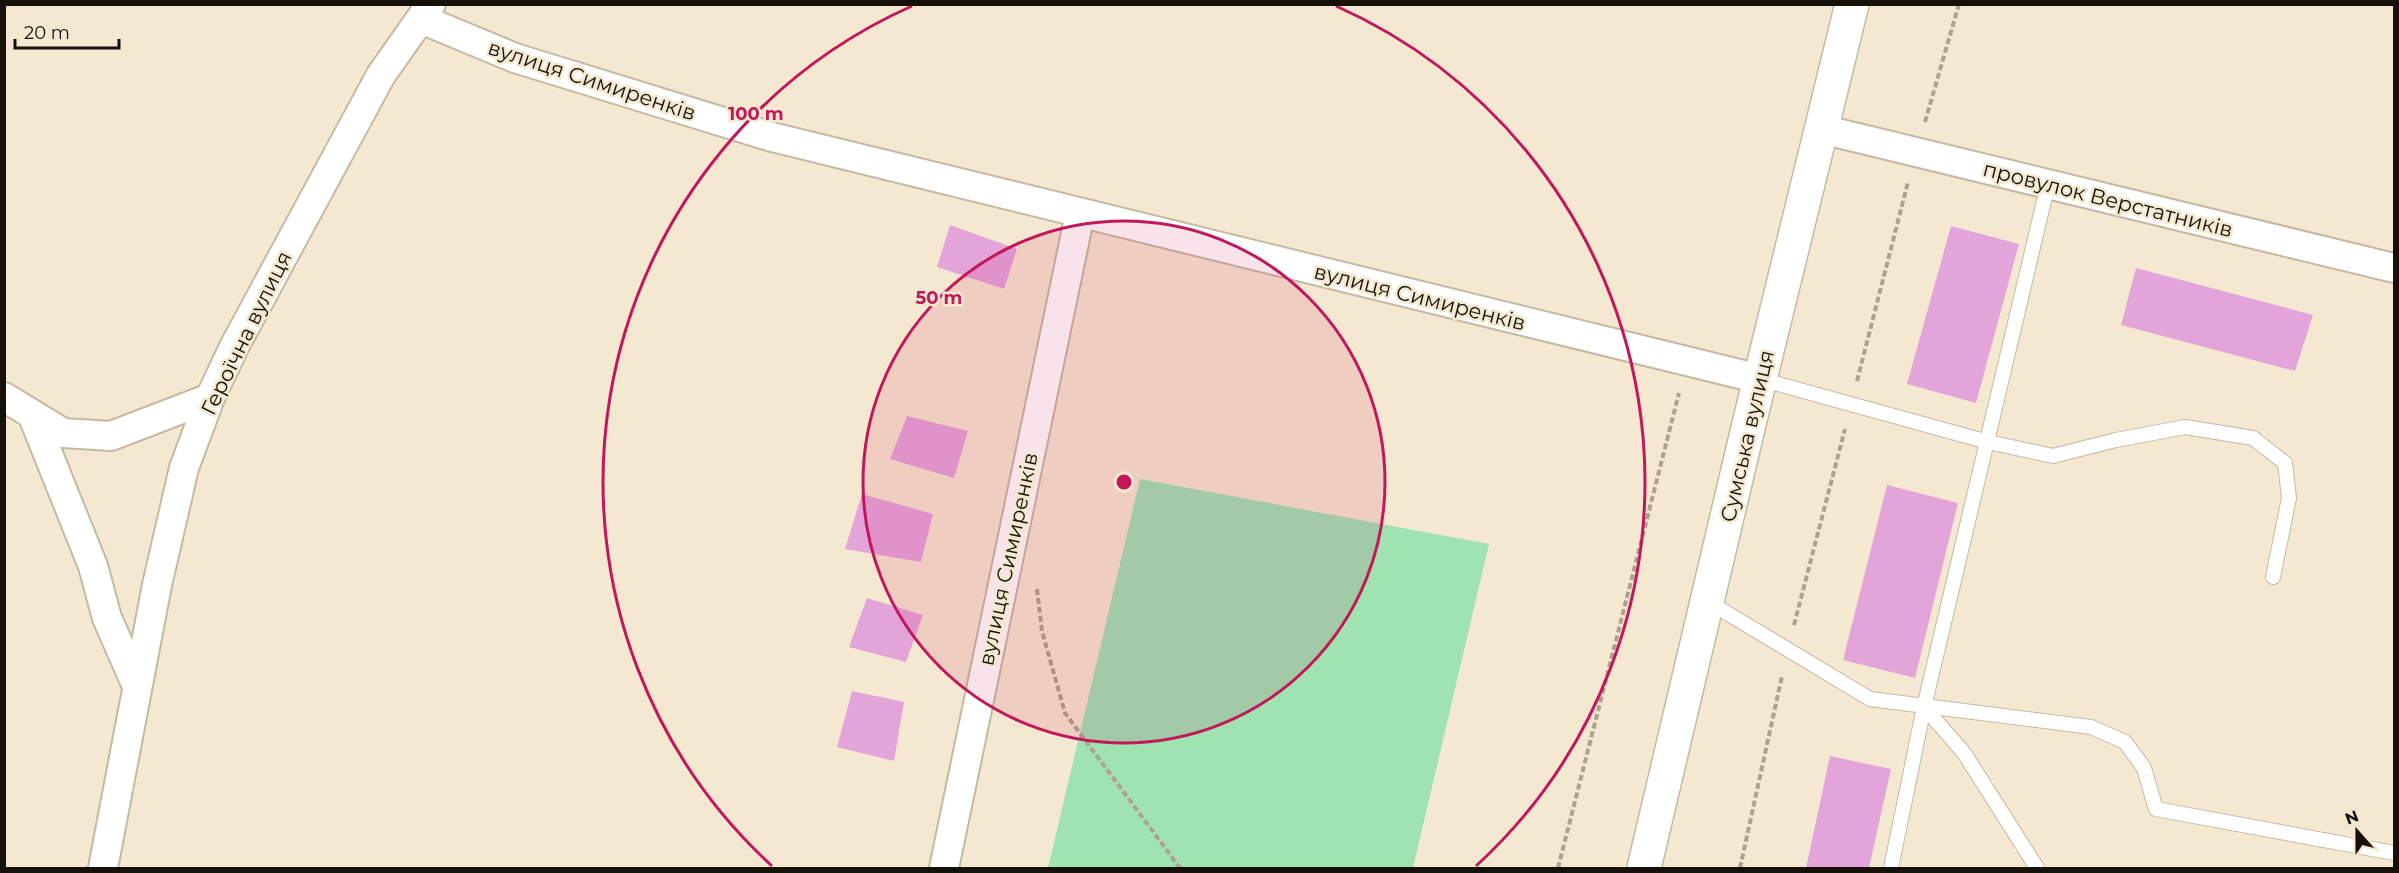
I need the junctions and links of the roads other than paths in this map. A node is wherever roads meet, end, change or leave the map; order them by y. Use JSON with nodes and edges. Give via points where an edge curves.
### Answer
{"nodes":[{"id":1,"x":1852,"y":4,"type":"edge"},
{"id":2,"x":426,"y":12,"type":"edge"},
{"id":3,"x":1821,"y":129,"type":"junction"},
{"id":4,"x":2048,"y":184,"type":"junction"},
{"id":5,"x":1080,"y":213,"type":"junction"},
{"id":6,"x":2394,"y":268,"type":"edge"},
{"id":7,"x":1760,"y":379,"type":"junction"},
{"id":8,"x":4,"y":397,"type":"edge"},
{"id":9,"x":210,"y":398,"type":"junction"},
{"id":10,"x":32,"y":414,"type":"junction"},
{"id":11,"x":1988,"y":442,"type":"junction"},
{"id":12,"x":2273,"y":577,"type":"dead end"},
{"id":13,"x":1707,"y":601,"type":"junction"},
{"id":14,"x":137,"y":686,"type":"junction"},
{"id":15,"x":1924,"y":707,"type":"junction"},
{"id":16,"x":2394,"y":854,"type":"edge"},
{"id":17,"x":103,"y":868,"type":"edge"},
{"id":18,"x":944,"y":868,"type":"edge"},
{"id":19,"x":1644,"y":868,"type":"edge"},
{"id":20,"x":1891,"y":868,"type":"edge"},
{"id":21,"x":2037,"y":868,"type":"edge"}],
"edges":[{"from":1,"to":3,"type":"main road","name":"Сумська вулиця"},
{"from":2,"to":5,"type":"street","name":"вулиця Симиренків","via":[[515,58],[772,137]]},
{"from":2,"to":9,"type":"street","name":"Героїчна вулиця","via":[[381,75]]},
{"from":3,"to":4,"type":"street","name":"провулок Верстатників"},
{"from":3,"to":7,"type":"main road","name":"Сумська вулиця"},
{"from":4,"to":6,"type":"street","name":"провулок Верстатників"},
{"from":4,"to":11,"type":"lane"},
{"from":5,"to":7,"type":"street","name":"вулиця Симиренків"},
{"from":5,"to":18,"type":"street","name":"вулиця Симиренків"},
{"from":7,"to":11,"type":"lane"},
{"from":7,"to":13,"type":"main road","name":"Сумська вулиця"},
{"from":8,"to":10,"type":"street"},
{"from":9,"to":10,"type":"street","via":[[111,436],[63,433]]},
{"from":9,"to":14,"type":"street","name":"Героїчна вулиця","via":[[184,468]]},
{"from":10,"to":14,"type":"street","via":[[93,566],[106,618]]},
{"from":11,"to":12,"type":"lane","via":[[2053,456],[2185,427],[2253,438],[2285,463],[2289,498]]},
{"from":11,"to":15,"type":"lane"},
{"from":13,"to":15,"type":"lane","via":[[1870,699]]},
{"from":13,"to":19,"type":"main road","name":"Сумська вулиця"},
{"from":14,"to":17,"type":"street","name":"Героїчна вулиця"},
{"from":15,"to":16,"type":"lane","via":[[2091,727],[2125,742],[2144,768],[2156,809]]},
{"from":15,"to":20,"type":"lane"},
{"from":15,"to":21,"type":"lane","via":[[1964,753]]}]}
